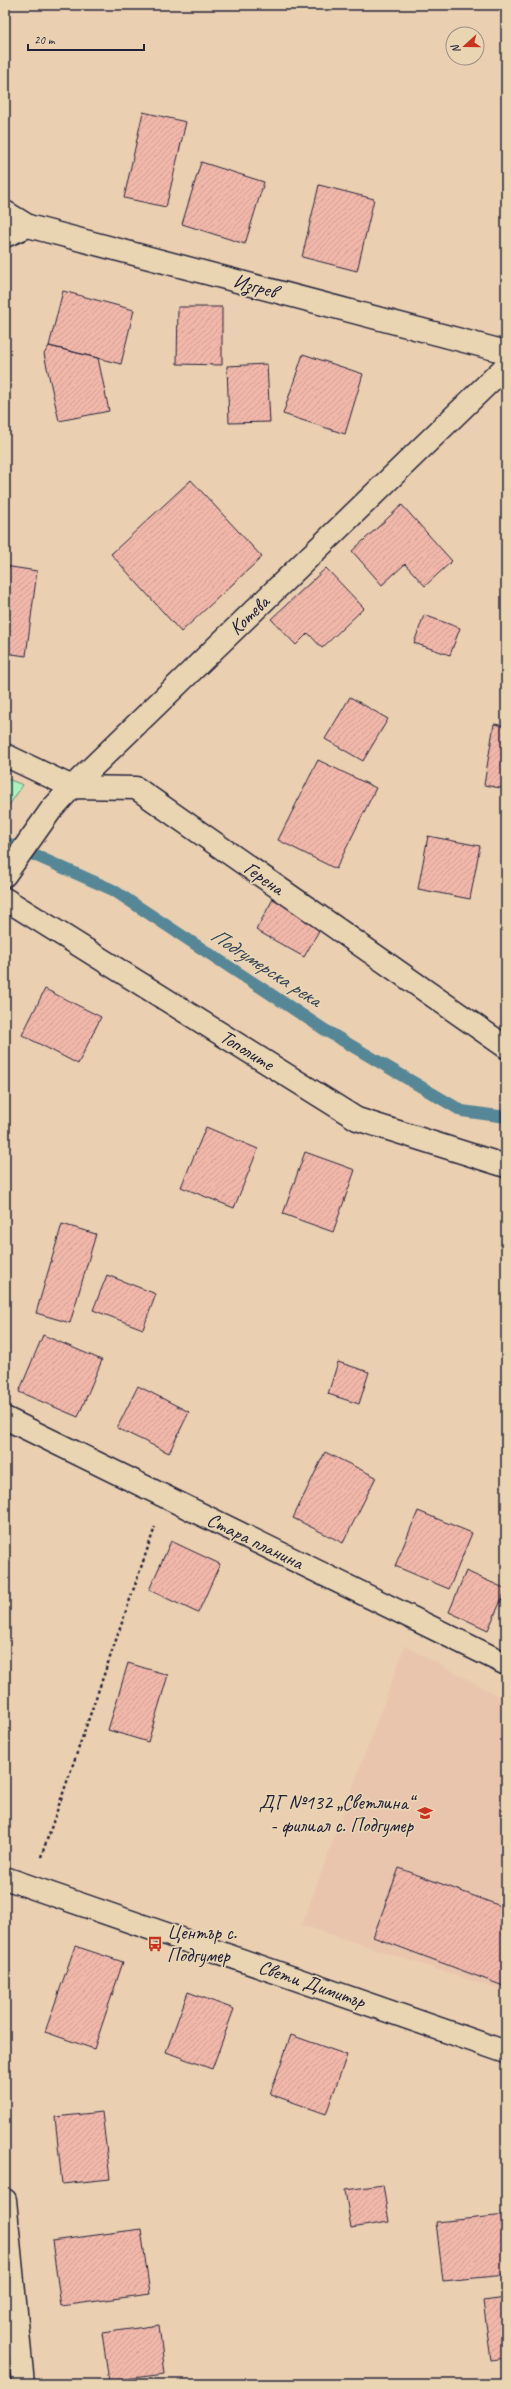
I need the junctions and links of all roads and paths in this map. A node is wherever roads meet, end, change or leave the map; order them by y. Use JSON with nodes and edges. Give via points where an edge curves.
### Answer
{"nodes":[{"id":1,"x":5,"y":212,"type":"edge"},
{"id":2,"x":28,"y":226,"type":"junction"},
{"id":3,"x":5,"y":236,"type":"edge"},
{"id":4,"x":506,"y":352,"type":"edge"},
{"id":5,"x":506,"y":366,"type":"edge"},
{"id":6,"x":5,"y":754,"type":"edge"},
{"id":7,"x":72,"y":787,"type":"junction"},
{"id":8,"x":9,"y":868,"type":"edge"},
{"id":9,"x":5,"y":899,"type":"edge"},
{"id":10,"x":506,"y":1047,"type":"edge"},
{"id":11,"x":506,"y":1166,"type":"edge"},
{"id":12,"x":5,"y":1418,"type":"edge"},
{"id":13,"x":165,"y":1498,"type":"junction"},
{"id":14,"x":506,"y":1664,"type":"edge"},
{"id":15,"x":5,"y":1878,"type":"edge"},
{"id":16,"x":31,"y":1886,"type":"junction"},
{"id":17,"x":506,"y":2052,"type":"edge"},
{"id":18,"x":5,"y":2200,"type":"edge"},
{"id":19,"x":23,"y":2384,"type":"edge"}],
"edges":[{"from":1,"to":2,"type":"street","name":"Изгрев"},
{"from":2,"to":3,"type":"street"},
{"from":2,"to":4,"type":"street","name":"Изгрев"},
{"from":5,"to":7,"type":"street","name":"Котева"},
{"from":6,"to":7,"type":"street","name":"Герена"},
{"from":7,"to":8,"type":"street","name":"Котева","via":[[51,810]]},
{"from":7,"to":10,"type":"street","name":"Герена","via":[[136,788]]},
{"from":9,"to":11,"type":"street","name":"Тополите","via":[[357,1119]]},
{"from":12,"to":13,"type":"street","name":"Стара планина"},
{"from":13,"to":14,"type":"street","name":"Стара планина"},
{"from":13,"to":16,"type":"path"},
{"from":15,"to":16,"type":"street","name":"Свети Димитър"},
{"from":16,"to":17,"type":"street","name":"Свети Димитър"},
{"from":18,"to":19,"type":"street"}]}
